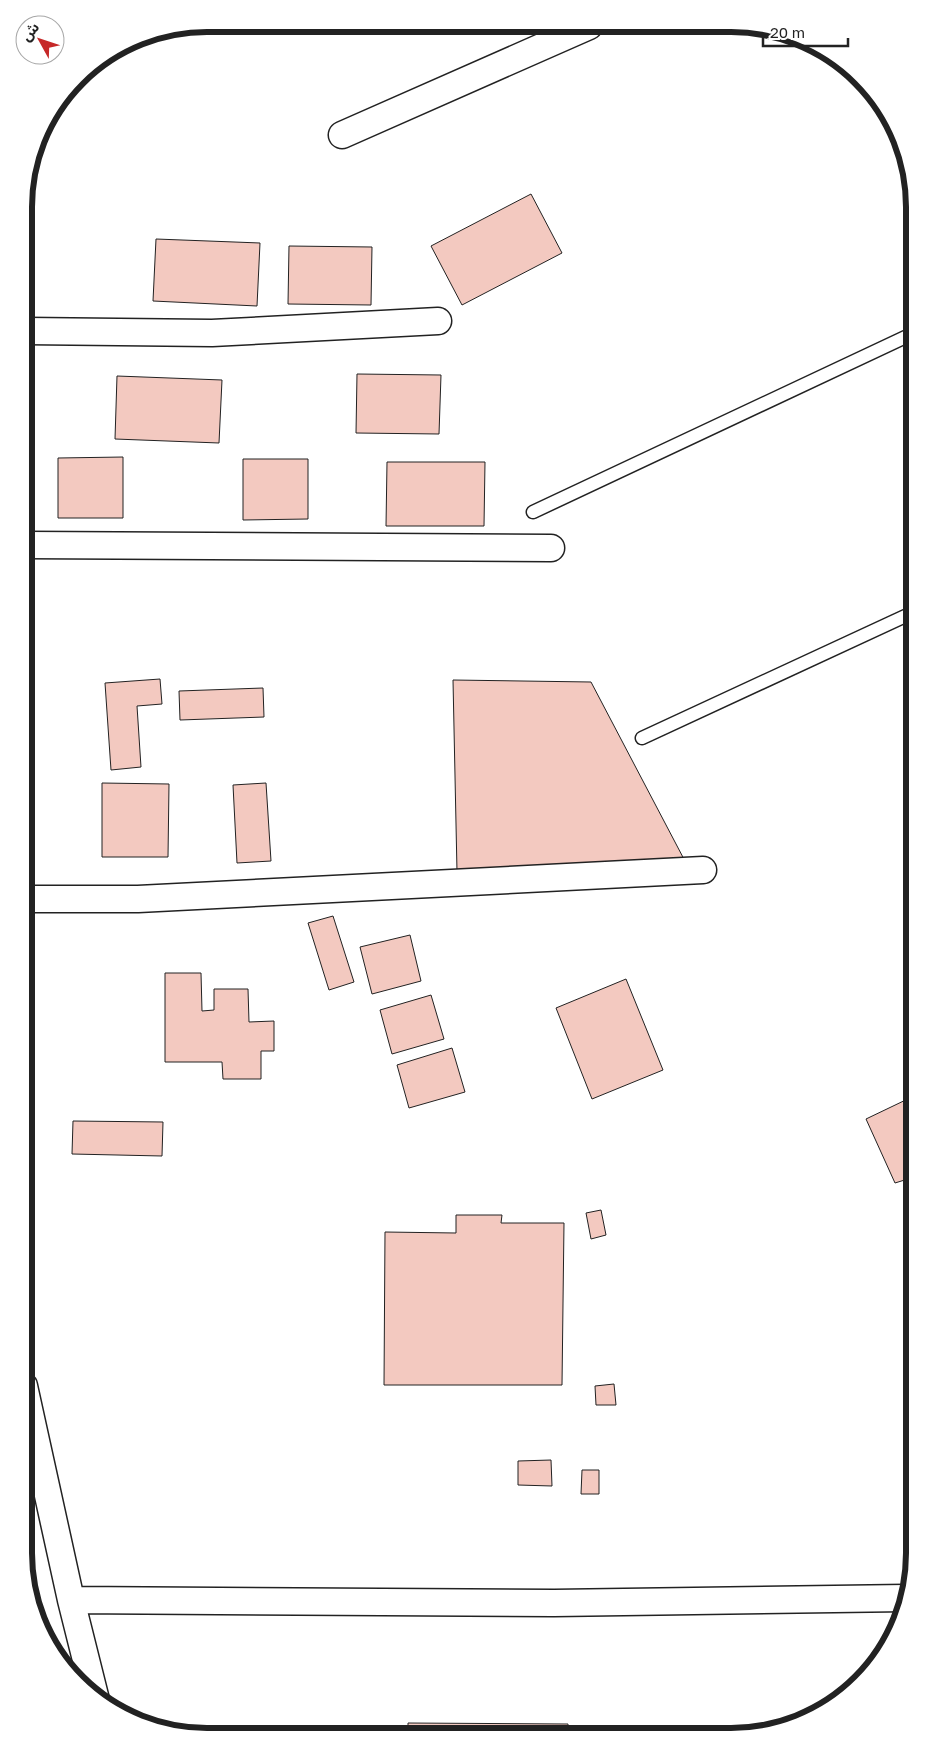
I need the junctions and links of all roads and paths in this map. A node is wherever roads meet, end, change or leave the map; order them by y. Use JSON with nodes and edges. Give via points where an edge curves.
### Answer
{"nodes":[{"id":1,"x":575,"y":32,"type":"edge"},
{"id":2,"x":342,"y":135,"type":"dead end"},
{"id":3,"x":438,"y":321,"type":"dead end"},
{"id":4,"x":32,"y":331,"type":"edge"},
{"id":5,"x":906,"y":337,"type":"edge"},
{"id":6,"x":533,"y":512,"type":"dead end"},
{"id":7,"x":32,"y":545,"type":"edge"},
{"id":8,"x":551,"y":548,"type":"dead end"},
{"id":9,"x":906,"y":616,"type":"edge"},
{"id":10,"x":642,"y":738,"type":"dead end"},
{"id":11,"x":703,"y":870,"type":"dead end"},
{"id":12,"x":32,"y":899,"type":"edge"},
{"id":13,"x":32,"y":1422,"type":"edge"},
{"id":14,"x":899,"y":1598,"type":"edge"},
{"id":15,"x":71,"y":1600,"type":"junction"},
{"id":16,"x":92,"y":1684,"type":"edge"}],
"edges":[{"from":1,"to":2,"type":"street"},
{"from":3,"to":4,"type":"street","via":[[212,333]]},
{"from":5,"to":6,"type":"lane"},
{"from":7,"to":8,"type":"street"},
{"from":9,"to":10,"type":"lane"},
{"from":11,"to":12,"type":"street","via":[[138,900]]},
{"from":13,"to":15,"type":"street"},
{"from":14,"to":15,"type":"street","via":[[554,1603]]},
{"from":15,"to":16,"type":"street"}]}
